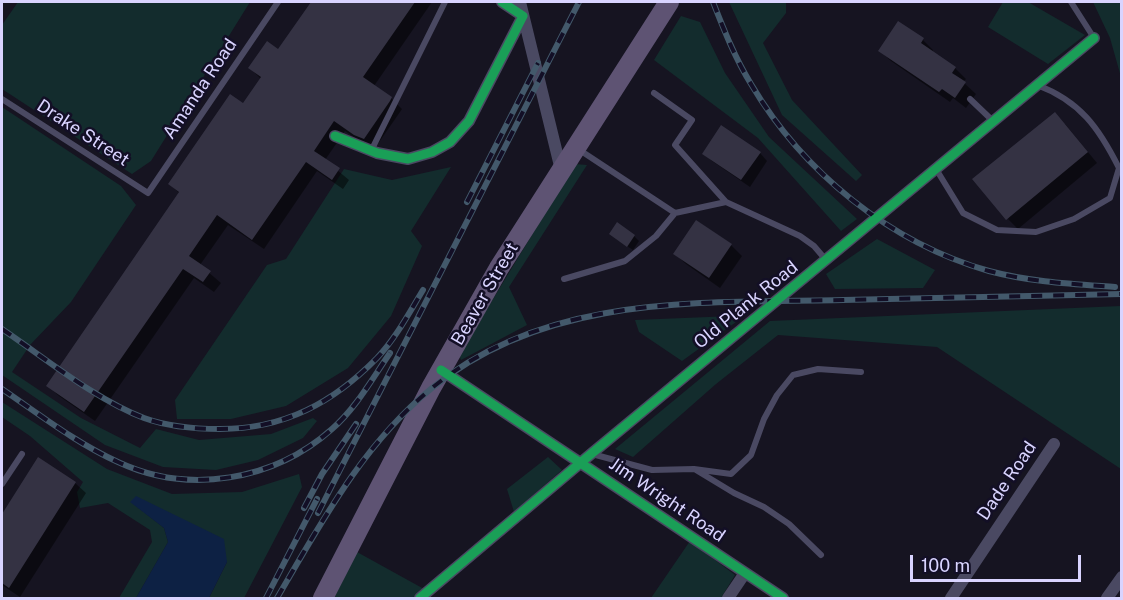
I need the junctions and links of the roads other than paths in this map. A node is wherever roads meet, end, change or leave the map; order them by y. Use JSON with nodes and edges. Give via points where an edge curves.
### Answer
{"nodes":[{"id":1,"x":278,"y":2,"type":"edge"},
{"id":2,"x":445,"y":2,"type":"edge"},
{"id":3,"x":502,"y":2,"type":"edge"},
{"id":4,"x":520,"y":2,"type":"edge"},
{"id":5,"x":669,"y":2,"type":"edge"},
{"id":6,"x":1071,"y":2,"type":"edge"},
{"id":7,"x":523,"y":16,"type":"junction"},
{"id":8,"x":1094,"y":38,"type":"joint"},
{"id":9,"x":1036,"y":85,"type":"junction"},
{"id":10,"x":654,"y":93,"type":"dead end"},
{"id":11,"x":2,"y":99,"type":"edge"},
{"id":12,"x":970,"y":99,"type":"dead end"},
{"id":13,"x":993,"y":121,"type":"junction"},
{"id":14,"x":335,"y":136,"type":"dead end"},
{"id":15,"x":575,"y":147,"type":"junction"},
{"id":16,"x":371,"y":151,"type":"junction"},
{"id":17,"x":936,"y":168,"type":"junction"},
{"id":18,"x":561,"y":170,"type":"junction"},
{"id":19,"x":148,"y":193,"type":"joint"},
{"id":20,"x":726,"y":202,"type":"junction"},
{"id":21,"x":675,"y":213,"type":"junction"},
{"id":22,"x":826,"y":260,"type":"junction"},
{"id":23,"x":564,"y":279,"type":"dead end"},
{"id":24,"x":441,"y":370,"type":"junction"},
{"id":25,"x":861,"y":372,"type":"dead end"},
{"id":26,"x":1054,"y":444,"type":"dead end"},
{"id":27,"x":22,"y":454,"type":"dead end"},
{"id":28,"x":586,"y":458,"type":"junction"},
{"id":29,"x":694,"y":469,"type":"junction"},
{"id":30,"x":2,"y":484,"type":"edge"},
{"id":31,"x":821,"y":555,"type":"dead end"},
{"id":32,"x":745,"y":573,"type":"junction"},
{"id":33,"x":1122,"y":577,"type":"edge"},
{"id":34,"x":323,"y":598,"type":"edge"},
{"id":35,"x":420,"y":598,"type":"edge"},
{"id":36,"x":728,"y":598,"type":"edge"},
{"id":37,"x":783,"y":598,"type":"edge"},
{"id":38,"x":951,"y":598,"type":"edge"},
{"id":39,"x":1107,"y":598,"type":"edge"}],
"edges":[{"from":1,"to":19,"type":"lane","name":"Amanda Road"},
{"from":2,"to":16,"type":"lane"},
{"from":3,"to":7,"type":"street"},
{"from":4,"to":7,"type":"street"},
{"from":5,"to":15,"type":"main road","name":"Beaver Street"},
{"from":6,"to":8,"type":"lane"},
{"from":7,"to":16,"type":"street","via":[[469,121],[456,137],[432,152],[408,159]]},
{"from":7,"to":18,"type":"street"},
{"from":8,"to":9,"type":"street","name":"Old Plank Road"},
{"from":9,"to":13,"type":"street","name":"Old Plank Road"},
{"from":9,"to":17,"type":"lane","via":[[1071,101],[1104,138],[1119,168],[1110,198],[1074,219],[1036,232],[997,230],[963,213]]},
{"from":10,"to":20,"type":"lane","via":[[692,120],[675,145]]},
{"from":11,"to":19,"type":"lane","name":"Drake Street"},
{"from":12,"to":13,"type":"lane"},
{"from":13,"to":17,"type":"street","name":"Old Plank Road"},
{"from":14,"to":16,"type":"street"},
{"from":15,"to":18,"type":"main road","name":"Beaver Street"},
{"from":15,"to":21,"type":"lane"},
{"from":17,"to":22,"type":"street","name":"Old Plank Road"},
{"from":18,"to":24,"type":"main road","name":"Beaver Street"},
{"from":20,"to":21,"type":"lane"},
{"from":20,"to":22,"type":"lane","via":[[800,236]]},
{"from":21,"to":23,"type":"lane","via":[[656,236],[625,261]]},
{"from":22,"to":28,"type":"street","name":"Old Plank Road"},
{"from":24,"to":28,"type":"street","name":"Jim Wright Road"},
{"from":24,"to":34,"type":"main road","name":"Beaver Street"},
{"from":25,"to":29,"type":"lane","via":[[818,369],[793,375],[764,419],[751,455],[731,474]]},
{"from":26,"to":38,"type":"street","name":"Dade Road"},
{"from":27,"to":30,"type":"lane"},
{"from":28,"to":29,"type":"lane","via":[[652,470]]},
{"from":28,"to":32,"type":"street","name":"Jim Wright Road"},
{"from":28,"to":35,"type":"street","name":"Old Plank Road"},
{"from":29,"to":31,"type":"lane","via":[[781,518]]},
{"from":32,"to":36,"type":"street"},
{"from":32,"to":37,"type":"street","name":"Jim Wright Road"},
{"from":33,"to":39,"type":"street"}]}
